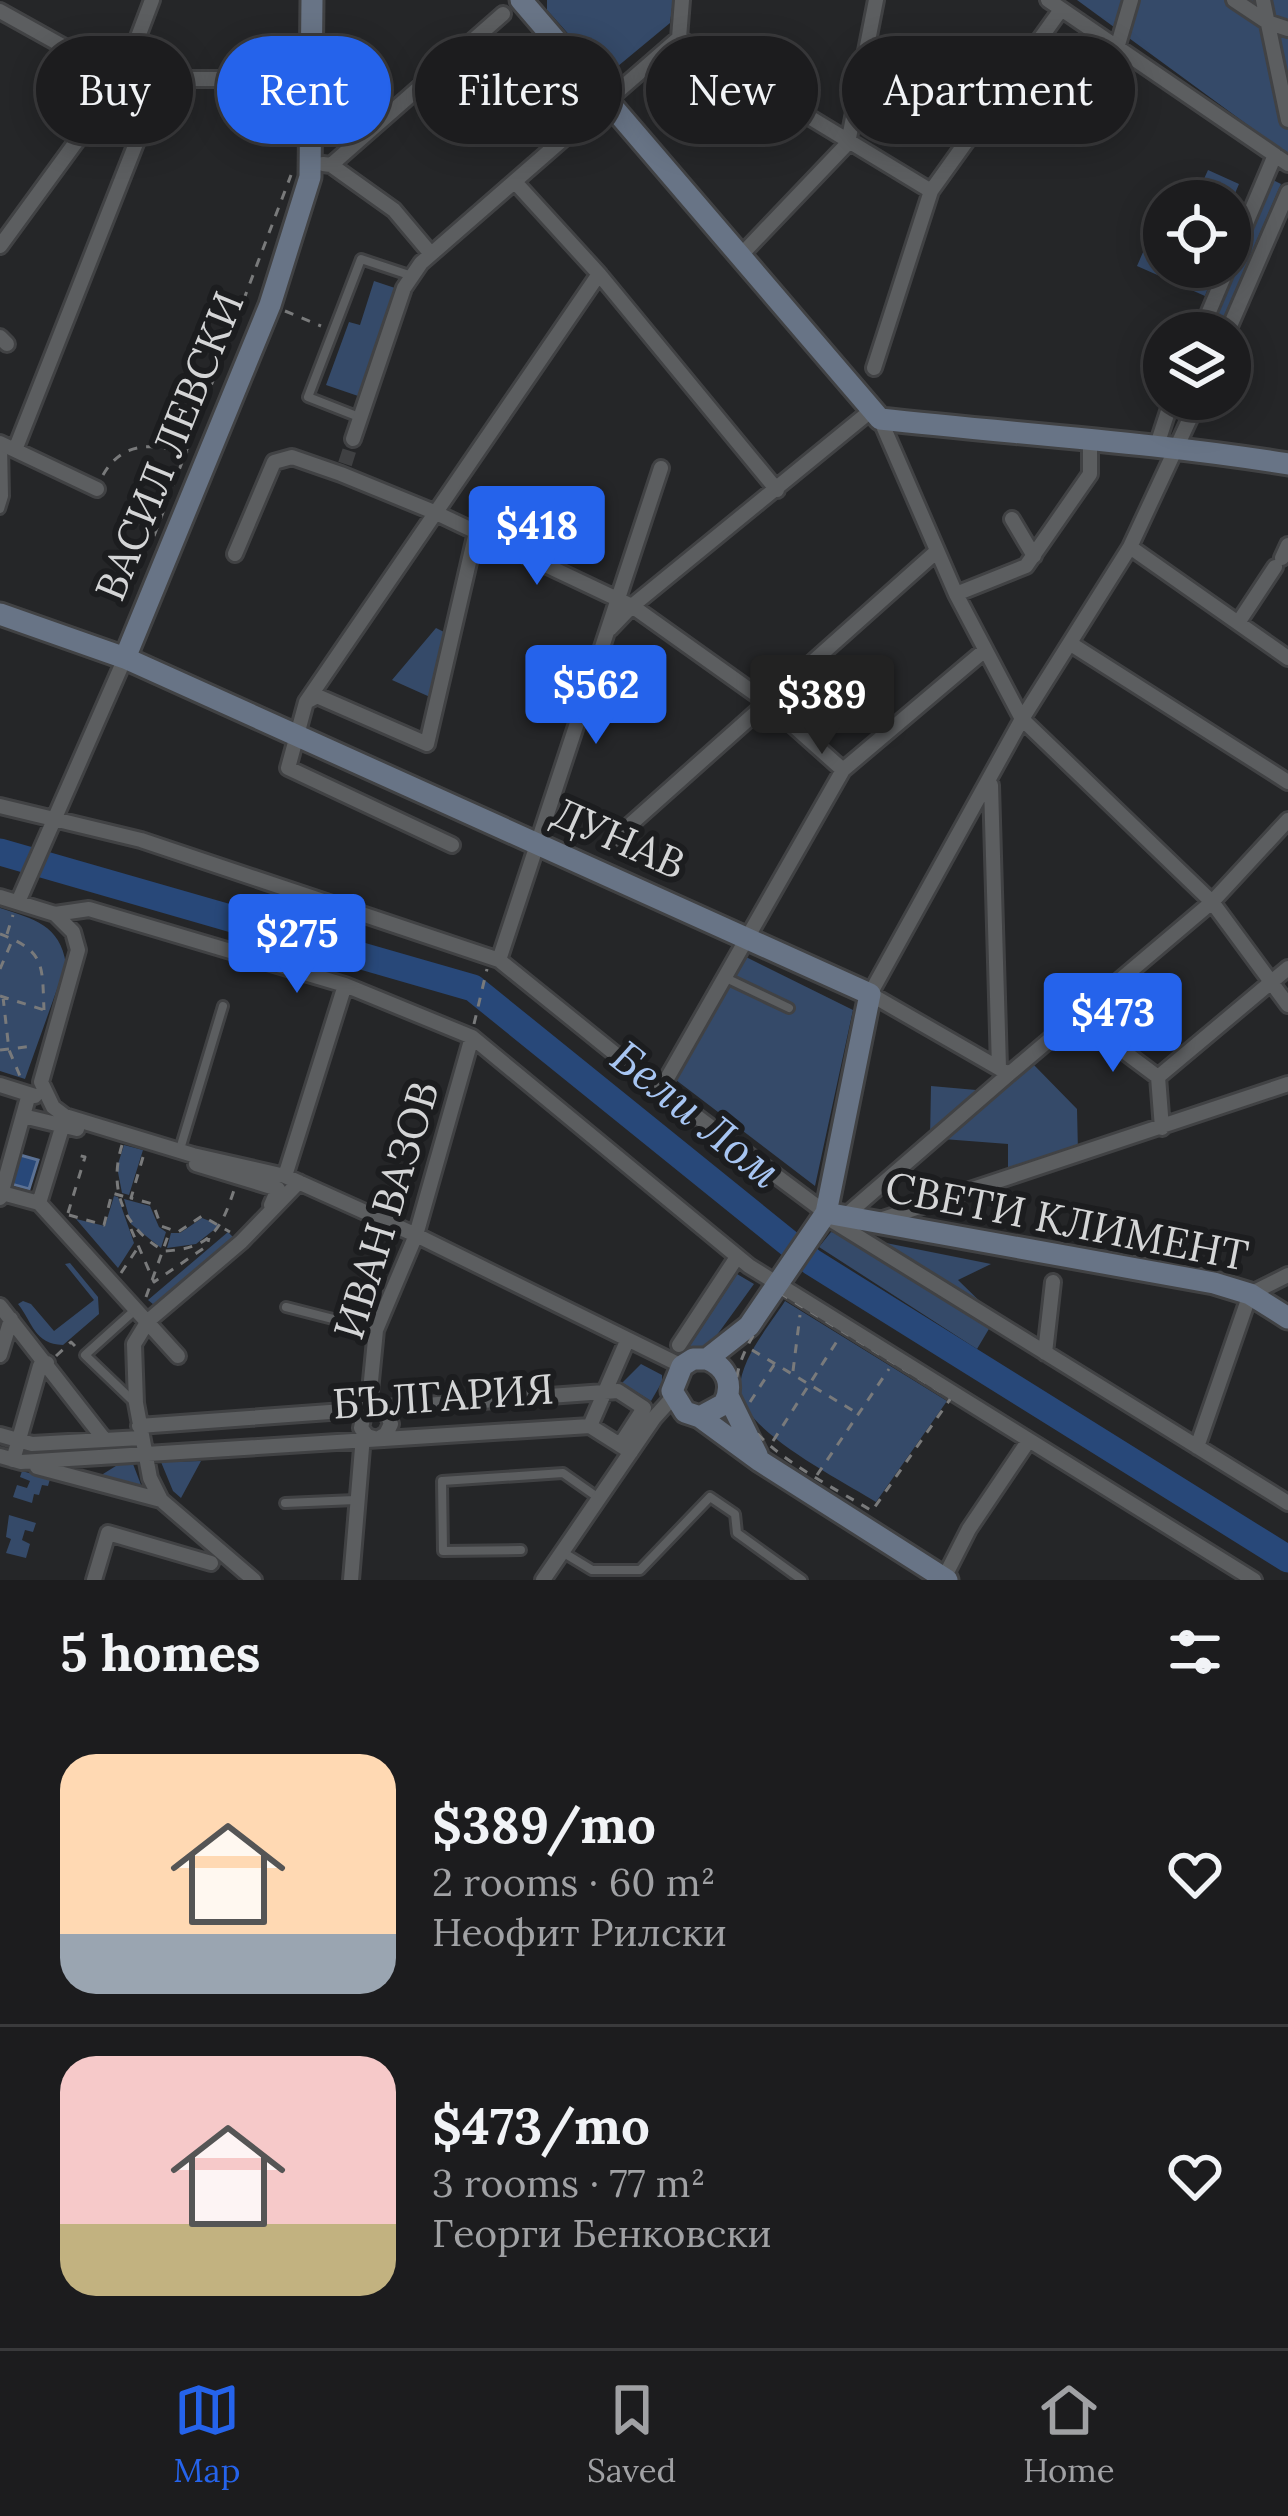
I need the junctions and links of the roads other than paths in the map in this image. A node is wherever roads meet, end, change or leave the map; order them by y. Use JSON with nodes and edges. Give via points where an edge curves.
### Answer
{"nodes":[{"id":1,"x":152,"y":0,"type":"edge"},
{"id":2,"x":312,"y":0,"type":"edge"},
{"id":3,"x":682,"y":0,"type":"edge"},
{"id":4,"x":876,"y":0,"type":"edge"},
{"id":5,"x":1131,"y":0,"type":"edge"},
{"id":6,"x":1234,"y":0,"type":"edge"},
{"id":7,"x":1263,"y":0,"type":"edge"},
{"id":8,"x":1054,"y":6,"type":"edge"},
{"id":9,"x":512,"y":7,"type":"edge"},
{"id":10,"x":0,"y":10,"type":"edge"},
{"id":11,"x":1267,"y":22,"type":"junction"},
{"id":12,"x":1288,"y":29,"type":"edge"},
{"id":13,"x":46,"y":36,"type":"edge"},
{"id":14,"x":138,"y":36,"type":"edge"},
{"id":15,"x":312,"y":36,"type":"edge"},
{"id":16,"x":540,"y":36,"type":"edge"},
{"id":17,"x":680,"y":36,"type":"edge"},
{"id":18,"x":869,"y":36,"type":"edge"},
{"id":19,"x":1099,"y":36,"type":"edge"},
{"id":20,"x":1120,"y":36,"type":"edge"},
{"id":21,"x":1135,"y":60,"type":"edge"},
{"id":22,"x":646,"y":67,"type":"edge"},
{"id":23,"x":622,"y":87,"type":"edge"},
{"id":24,"x":1288,"y":120,"type":"edge"},
{"id":25,"x":622,"y":121,"type":"edge"},
{"id":26,"x":75,"y":144,"type":"edge"},
{"id":27,"x":134,"y":144,"type":"edge"},
{"id":28,"x":313,"y":144,"type":"edge"},
{"id":29,"x":558,"y":144,"type":"edge"},
{"id":30,"x":847,"y":144,"type":"edge"},
{"id":31,"x":850,"y":144,"type":"edge"},
{"id":32,"x":1284,"y":161,"type":"edge"},
{"id":33,"x":313,"y":163,"type":"junction"},
{"id":34,"x":515,"y":182,"type":"junction"},
{"id":35,"x":931,"y":191,"type":"junction"},
{"id":36,"x":1288,"y":192,"type":"edge"},
{"id":37,"x":1251,"y":223,"type":"edge"},
{"id":38,"x":0,"y":246,"type":"edge"},
{"id":39,"x":431,"y":254,"type":"junction"},
{"id":40,"x":742,"y":254,"type":"junction"},
{"id":41,"x":599,"y":274,"type":"junction"},
{"id":42,"x":412,"y":276,"type":"junction"},
{"id":43,"x":1236,"y":312,"type":"edge"},
{"id":44,"x":874,"y":368,"type":"dead end"},
{"id":45,"x":876,"y":414,"type":"junction"},
{"id":46,"x":360,"y":418,"type":"junction"},
{"id":47,"x":1173,"y":420,"type":"edge"},
{"id":48,"x":1186,"y":420,"type":"edge"},
{"id":49,"x":1174,"y":439,"type":"junction"},
{"id":50,"x":353,"y":440,"type":"tunnel mouth"},
{"id":51,"x":1090,"y":440,"type":"junction"},
{"id":52,"x":6,"y":446,"type":"edge"},
{"id":53,"x":1288,"y":464,"type":"edge"},
{"id":54,"x":661,"y":468,"type":"dead end"},
{"id":55,"x":97,"y":489,"type":"road end"},
{"id":56,"x":777,"y":490,"type":"junction"},
{"id":57,"x":0,"y":508,"type":"edge"},
{"id":58,"x":434,"y":512,"type":"junction"},
{"id":59,"x":1012,"y":519,"type":"dead end"},
{"id":60,"x":476,"y":532,"type":"junction"},
{"id":61,"x":1130,"y":547,"type":"junction"},
{"id":62,"x":937,"y":551,"type":"junction"},
{"id":63,"x":235,"y":554,"type":"dead end"},
{"id":64,"x":1034,"y":556,"type":"junction"},
{"id":65,"x":1282,"y":557,"type":"edge"},
{"id":66,"x":956,"y":593,"type":"junction"},
{"id":67,"x":625,"y":603,"type":"junction"},
{"id":68,"x":0,"y":614,"type":"edge"},
{"id":69,"x":1238,"y":623,"type":"junction"},
{"id":70,"x":1071,"y":644,"type":"junction"},
{"id":71,"x":985,"y":650,"type":"junction"},
{"id":72,"x":125,"y":658,"type":"junction"},
{"id":73,"x":1288,"y":658,"type":"edge"},
{"id":74,"x":306,"y":702,"type":"junction"},
{"id":75,"x":768,"y":703,"type":"junction"},
{"id":76,"x":1022,"y":719,"type":"junction"},
{"id":77,"x":294,"y":734,"type":"junction"},
{"id":78,"x":843,"y":770,"type":"junction"},
{"id":79,"x":991,"y":780,"type":"junction"},
{"id":80,"x":1288,"y":782,"type":"edge"},
{"id":81,"x":0,"y":806,"type":"edge"},
{"id":82,"x":1288,"y":820,"type":"edge"},
{"id":83,"x":50,"y":827,"type":"junction"},
{"id":84,"x":613,"y":840,"type":"dead end"},
{"id":85,"x":452,"y":844,"type":"dead end"},
{"id":86,"x":539,"y":846,"type":"junction"},
{"id":87,"x":0,"y":897,"type":"edge"},
{"id":88,"x":18,"y":902,"type":"junction"},
{"id":89,"x":1213,"y":902,"type":"junction"},
{"id":90,"x":55,"y":914,"type":"junction"},
{"id":91,"x":745,"y":937,"type":"junction"},
{"id":92,"x":499,"y":960,"type":"junction"},
{"id":93,"x":1288,"y":968,"type":"edge"},
{"id":94,"x":724,"y":977,"type":"junction"},
{"id":95,"x":1271,"y":982,"type":"junction"},
{"id":96,"x":345,"y":985,"type":"junction"},
{"id":97,"x":870,"y":994,"type":"junction"},
{"id":98,"x":1288,"y":1005,"type":"edge"},
{"id":99,"x":224,"y":1006,"type":"dead end"},
{"id":100,"x":789,"y":1008,"type":"dead end"},
{"id":101,"x":1075,"y":1015,"type":"junction"},
{"id":102,"x":472,"y":1037,"type":"junction"},
{"id":103,"x":1004,"y":1071,"type":"junction"},
{"id":104,"x":1158,"y":1077,"type":"junction"},
{"id":105,"x":1288,"y":1084,"type":"edge"},
{"id":106,"x":0,"y":1085,"type":"edge"},
{"id":107,"x":661,"y":1089,"type":"junction"},
{"id":108,"x":37,"y":1095,"type":"junction"},
{"id":109,"x":23,"y":1116,"type":"junction"},
{"id":110,"x":64,"y":1120,"type":"junction"},
{"id":111,"x":1162,"y":1128,"type":"junction"},
{"id":112,"x":180,"y":1151,"type":"junction"},
{"id":113,"x":292,"y":1179,"type":"junction"},
{"id":114,"x":1,"y":1196,"type":"edge"},
{"id":115,"x":41,"y":1205,"type":"junction"},
{"id":116,"x":831,"y":1215,"type":"junction"},
{"id":117,"x":260,"y":1216,"type":"dead end"},
{"id":118,"x":874,"y":1222,"type":"junction"},
{"id":119,"x":416,"y":1235,"type":"junction"},
{"id":120,"x":737,"y":1257,"type":"junction"},
{"id":121,"x":1288,"y":1275,"type":"edge"},
{"id":122,"x":1053,"y":1282,"type":"dead end"},
{"id":123,"x":778,"y":1284,"type":"junction"},
{"id":124,"x":1250,"y":1294,"type":"junction"},
{"id":125,"x":140,"y":1305,"type":"junction"},
{"id":126,"x":0,"y":1306,"type":"edge"},
{"id":127,"x":286,"y":1307,"type":"dead end"},
{"id":128,"x":150,"y":1315,"type":"junction"},
{"id":129,"x":1288,"y":1318,"type":"edge"},
{"id":130,"x":11,"y":1319,"type":"junction"},
{"id":131,"x":376,"y":1330,"type":"junction"},
{"id":132,"x":748,"y":1336,"type":"junction"},
{"id":133,"x":627,"y":1341,"type":"junction"},
{"id":134,"x":1045,"y":1353,"type":"junction"},
{"id":135,"x":0,"y":1355,"type":"edge"},
{"id":136,"x":178,"y":1356,"type":"dead end"},
{"id":137,"x":681,"y":1356,"type":"junction"},
{"id":138,"x":707,"y":1359,"type":"junction"},
{"id":139,"x":47,"y":1363,"type":"junction"},
{"id":140,"x":604,"y":1392,"type":"junction"},
{"id":141,"x":732,"y":1396,"type":"junction"},
{"id":142,"x":673,"y":1397,"type":"junction"},
{"id":143,"x":136,"y":1403,"type":"junction"},
{"id":144,"x":371,"y":1408,"type":"junction"},
{"id":145,"x":650,"y":1412,"type":"junction"},
{"id":146,"x":700,"y":1417,"type":"junction"},
{"id":147,"x":590,"y":1426,"type":"junction"},
{"id":148,"x":140,"y":1432,"type":"junction"},
{"id":149,"x":0,"y":1435,"type":"edge"},
{"id":150,"x":368,"y":1437,"type":"junction"},
{"id":151,"x":104,"y":1439,"type":"junction"},
{"id":152,"x":19,"y":1440,"type":"junction"},
{"id":153,"x":1029,"y":1440,"type":"junction"},
{"id":154,"x":1198,"y":1447,"type":"junction"},
{"id":155,"x":626,"y":1448,"type":"junction"},
{"id":156,"x":765,"y":1453,"type":"junction"},
{"id":157,"x":123,"y":1456,"type":"junction"},
{"id":158,"x":145,"y":1456,"type":"junction"},
{"id":159,"x":11,"y":1460,"type":"edge"},
{"id":160,"x":88,"y":1480,"type":"junction"},
{"id":161,"x":600,"y":1499,"type":"junction"},
{"id":162,"x":161,"y":1500,"type":"junction"},
{"id":163,"x":357,"y":1500,"type":"junction"},
{"id":164,"x":285,"y":1503,"type":"dead end"},
{"id":165,"x":1288,"y":1503,"type":"edge"},
{"id":166,"x":520,"y":1550,"type":"dead end"},
{"id":167,"x":563,"y":1552,"type":"junction"},
{"id":168,"x":210,"y":1569,"type":"edge"},
{"id":169,"x":94,"y":1580,"type":"edge"},
{"id":170,"x":254,"y":1580,"type":"edge"},
{"id":171,"x":351,"y":1580,"type":"edge"},
{"id":172,"x":543,"y":1580,"type":"edge"},
{"id":173,"x":802,"y":1580,"type":"edge"},
{"id":174,"x":945,"y":1580,"type":"edge"},
{"id":175,"x":1254,"y":1580,"type":"edge"}],
"edges":[{"from":1,"to":14,"type":"street"},
{"from":2,"to":15,"type":"street","name":"ВАСИЛ ЛЕВСКИ"},
{"from":3,"to":17,"type":"street"},
{"from":4,"to":18,"type":"street"},
{"from":5,"to":20,"type":"street"},
{"from":6,"to":11,"type":"street"},
{"from":7,"to":11,"type":"street"},
{"from":8,"to":19,"type":"street"},
{"from":8,"to":35,"type":"street"},
{"from":9,"to":16,"type":"street"},
{"from":9,"to":33,"type":"street"},
{"from":10,"to":13,"type":"street"},
{"from":11,"to":12,"type":"street"},
{"from":11,"to":24,"type":"street"},
{"from":21,"to":32,"type":"street"},
{"from":22,"to":23,"type":"street"},
{"from":25,"to":40,"type":"street"},
{"from":26,"to":38,"type":"street"},
{"from":27,"to":52,"type":"street"},
{"from":28,"to":33,"type":"street","name":"ВАСИЛ ЛЕВСКИ"},
{"from":29,"to":34,"type":"street"},
{"from":30,"to":40,"type":"street"},
{"from":31,"to":35,"type":"street"},
{"from":32,"to":37,"type":"street"},
{"from":33,"to":39,"type":"street","via":[[394,211]]},
{"from":33,"to":72,"type":"street","name":"ВАСИЛ ЛЕВСКИ","via":[[270,305]]},
{"from":34,"to":39,"type":"street"},
{"from":34,"to":41,"type":"street"},
{"from":35,"to":44,"type":"street"},
{"from":36,"to":43,"type":"street"},
{"from":39,"to":42,"type":"street"},
{"from":40,"to":45,"type":"street"},
{"from":41,"to":56,"type":"street"},
{"from":41,"to":58,"type":"street"},
{"from":42,"to":46,"type":"street"},
{"from":42,"to":46,"type":"lane","via":[[362,260],[308,397]]},
{"from":45,"to":51,"type":"street"},
{"from":45,"to":56,"type":"street"},
{"from":45,"to":62,"type":"street"},
{"from":46,"to":50,"type":"street"},
{"from":47,"to":49,"type":"street"},
{"from":48,"to":49,"type":"street"},
{"from":49,"to":51,"type":"street"},
{"from":49,"to":53,"type":"street"},
{"from":49,"to":61,"type":"street"},
{"from":51,"to":64,"type":"street","via":[[1090,474]]},
{"from":52,"to":55,"type":"street"},
{"from":52,"to":57,"type":"lane"},
{"from":54,"to":67,"type":"street"},
{"from":56,"to":67,"type":"street"},
{"from":58,"to":60,"type":"street"},
{"from":58,"to":63,"type":"street","via":[[343,469],[292,457],[274,462]]},
{"from":58,"to":74,"type":"street"},
{"from":59,"to":64,"type":"street"},
{"from":60,"to":67,"type":"street"},
{"from":60,"to":74,"type":"street","via":[[427,744],[317,696]]},
{"from":61,"to":69,"type":"street"},
{"from":61,"to":70,"type":"street"},
{"from":62,"to":66,"type":"street"},
{"from":62,"to":75,"type":"street"},
{"from":64,"to":66,"type":"street"},
{"from":65,"to":69,"type":"street"},
{"from":66,"to":71,"type":"street"},
{"from":67,"to":75,"type":"street"},
{"from":67,"to":86,"type":"street","via":[[607,633]]},
{"from":68,"to":72,"type":"street","name":"ДУНАВ"},
{"from":69,"to":73,"type":"street"},
{"from":70,"to":76,"type":"street"},
{"from":70,"to":80,"type":"street"},
{"from":71,"to":76,"type":"street"},
{"from":71,"to":78,"type":"street"},
{"from":72,"to":77,"type":"street","name":"ДУНАВ"},
{"from":72,"to":83,"type":"street","name":"ВАСИЛ ЛЕВСКИ"},
{"from":74,"to":77,"type":"street"},
{"from":75,"to":78,"type":"street"},
{"from":75,"to":84,"type":"street"},
{"from":76,"to":79,"type":"street"},
{"from":76,"to":89,"type":"street"},
{"from":77,"to":85,"type":"street","via":[[288,768]]},
{"from":77,"to":86,"type":"street","name":"ДУНАВ"},
{"from":78,"to":91,"type":"street"},
{"from":79,"to":97,"type":"street"},
{"from":79,"to":103,"type":"street"},
{"from":81,"to":83,"type":"street"},
{"from":82,"to":89,"type":"street"},
{"from":83,"to":88,"type":"street","name":"ВАСИЛ ЛЕВСКИ"},
{"from":83,"to":92,"type":"street","via":[[232,869]]},
{"from":86,"to":91,"type":"street","name":"ДУНАВ"},
{"from":86,"to":92,"type":"street"},
{"from":87,"to":88,"type":"street"},
{"from":88,"to":90,"type":"street"},
{"from":89,"to":95,"type":"street"},
{"from":89,"to":101,"type":"street"},
{"from":90,"to":96,"type":"street","via":[[89,909]]},
{"from":90,"to":108,"type":"street","via":[[78,950]]},
{"from":91,"to":94,"type":"street"},
{"from":91,"to":97,"type":"street","name":"ДУНАВ"},
{"from":92,"to":107,"type":"street"},
{"from":93,"to":95,"type":"street"},
{"from":94,"to":100,"type":"lane"},
{"from":94,"to":107,"type":"street"},
{"from":95,"to":98,"type":"street"},
{"from":95,"to":104,"type":"street"},
{"from":96,"to":102,"type":"street"},
{"from":96,"to":113,"type":"street"},
{"from":97,"to":103,"type":"street","name":"ДУНАВ"},
{"from":97,"to":116,"type":"street"},
{"from":99,"to":112,"type":"lane"},
{"from":101,"to":103,"type":"street"},
{"from":101,"to":104,"type":"street"},
{"from":102,"to":119,"type":"street","name":"ИВАН ВАЗОВ"},
{"from":102,"to":120,"type":"street"},
{"from":103,"to":116,"type":"street"},
{"from":104,"to":111,"type":"street"},
{"from":105,"to":111,"type":"street"},
{"from":106,"to":108,"type":"street"},
{"from":107,"to":116,"type":"street"},
{"from":108,"to":109,"type":"street"},
{"from":108,"to":110,"type":"street"},
{"from":109,"to":110,"type":"street"},
{"from":109,"to":114,"type":"street"},
{"from":110,"to":112,"type":"street"},
{"from":110,"to":115,"type":"street"},
{"from":110,"to":117,"type":"street","via":[[278,1189]]},
{"from":111,"to":118,"type":"street"},
{"from":112,"to":113,"type":"street"},
{"from":113,"to":119,"type":"street"},
{"from":113,"to":128,"type":"street","via":[[241,1242]]},
{"from":114,"to":115,"type":"street"},
{"from":115,"to":125,"type":"street"},
{"from":116,"to":118,"type":"street","name":"СВЕТИ КЛИМЕНТ"},
{"from":116,"to":123,"type":"street"},
{"from":116,"to":134,"type":"street"},
{"from":118,"to":124,"type":"street","name":"СВЕТИ КЛИМЕНТ"},
{"from":119,"to":131,"type":"street","name":"ИВАН ВАЗОВ"},
{"from":119,"to":133,"type":"street"},
{"from":120,"to":123,"type":"street"},
{"from":120,"to":137,"type":"street"},
{"from":121,"to":124,"type":"street"},
{"from":122,"to":134,"type":"street"},
{"from":123,"to":132,"type":"street"},
{"from":123,"to":153,"type":"street"},
{"from":124,"to":129,"type":"street","name":"СВЕТИ КЛИМЕНТ"},
{"from":124,"to":154,"type":"street"},
{"from":125,"to":128,"type":"street"},
{"from":125,"to":143,"type":"lane","via":[[85,1355]]},
{"from":126,"to":130,"type":"street"},
{"from":127,"to":131,"type":"lane"},
{"from":128,"to":136,"type":"street"},
{"from":128,"to":143,"type":"street","via":[[134,1344]]},
{"from":130,"to":135,"type":"street"},
{"from":130,"to":139,"type":"street"},
{"from":131,"to":144,"type":"street","name":"ИВАН ВАЗОВ"},
{"from":132,"to":138,"type":"street"},
{"from":132,"to":141,"type":"street"},
{"from":133,"to":137,"type":"street"},
{"from":133,"to":140,"type":"street"},
{"from":134,"to":154,"type":"street"},
{"from":137,"to":138,"type":"street"},
{"from":137,"to":142,"type":"street"},
{"from":138,"to":141,"type":"street"},
{"from":139,"to":151,"type":"street"},
{"from":139,"to":152,"type":"street"},
{"from":140,"to":144,"type":"street","name":"БЪЛГАРИЯ"},
{"from":140,"to":145,"type":"street","name":"БЪЛГАРИЯ","via":[[618,1391]]},
{"from":140,"to":147,"type":"street"},
{"from":141,"to":146,"type":"street"},
{"from":141,"to":156,"type":"street"},
{"from":142,"to":145,"type":"street"},
{"from":142,"to":146,"type":"street"},
{"from":143,"to":148,"type":"street"},
{"from":144,"to":148,"type":"street","name":"БЪЛГАРИЯ"},
{"from":144,"to":150,"type":"street","via":[[362,1418]]},
{"from":144,"to":150,"type":"street","via":[[391,1424],[386,1434]]},
{"from":145,"to":155,"type":"street"},
{"from":146,"to":156,"type":"street"},
{"from":147,"to":150,"type":"street","name":"БЪЛГАРИЯ"},
{"from":147,"to":155,"type":"street","name":"БЪЛГАРИЯ"},
{"from":148,"to":151,"type":"street","name":"БЪЛГАРИЯ"},
{"from":148,"to":158,"type":"street"},
{"from":149,"to":152,"type":"street","name":"БЪЛГАРИЯ"},
{"from":150,"to":158,"type":"street","name":"БЪЛГАРИЯ"},
{"from":150,"to":163,"type":"street"},
{"from":151,"to":152,"type":"street","name":"БЪЛГАРИЯ"},
{"from":152,"to":159,"type":"street"},
{"from":153,"to":174,"type":"street"},
{"from":153,"to":175,"type":"street"},
{"from":154,"to":165,"type":"street"},
{"from":155,"to":161,"type":"street"},
{"from":156,"to":174,"type":"street"},
{"from":157,"to":158,"type":"street","name":"БЪЛГАРИЯ"},
{"from":157,"to":159,"type":"street","name":"БЪЛГАРИЯ"},
{"from":157,"to":160,"type":"street"},
{"from":158,"to":162,"type":"street"},
{"from":159,"to":160,"type":"street"},
{"from":160,"to":162,"type":"street"},
{"from":161,"to":166,"type":"lane","via":[[563,1473],[442,1481],[443,1552]]},
{"from":161,"to":167,"type":"street"},
{"from":162,"to":168,"type":"street"},
{"from":163,"to":164,"type":"lane"},
{"from":163,"to":171,"type":"street"},
{"from":167,"to":172,"type":"street"},
{"from":167,"to":173,"type":"lane","via":[[592,1570],[640,1570],[710,1497],[736,1514],[737,1533]]},
{"from":168,"to":169,"type":"street","via":[[108,1532]]},
{"from":168,"to":170,"type":"street"}]}
